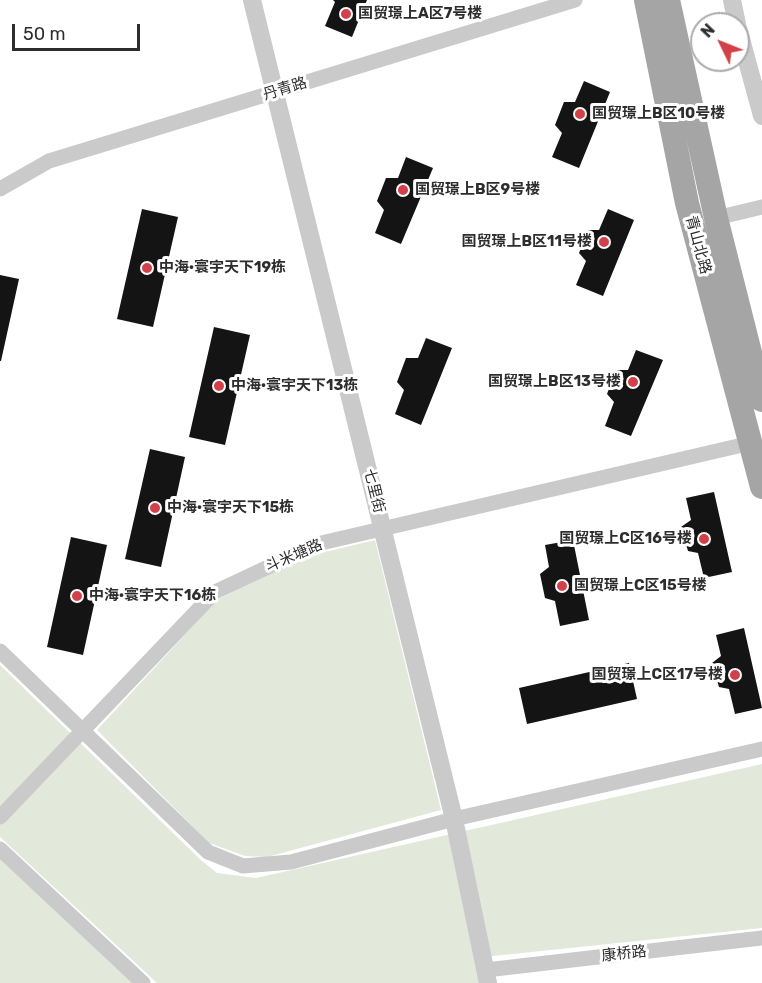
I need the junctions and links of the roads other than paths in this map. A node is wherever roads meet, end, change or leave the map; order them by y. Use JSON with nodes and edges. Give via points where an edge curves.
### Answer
{"nodes":[{"id":1,"x":252,"y":0,"type":"edge"},
{"id":2,"x":575,"y":0,"type":"edge"},
{"id":3,"x":646,"y":0,"type":"edge"},
{"id":4,"x":668,"y":0,"type":"edge"},
{"id":5,"x":750,"y":71,"type":"edge"},
{"id":6,"x":276,"y":92,"type":"junction"},
{"id":7,"x":762,"y":116,"type":"edge"},
{"id":8,"x":0,"y":189,"type":"edge"},
{"id":9,"x":762,"y":207,"type":"edge"},
{"id":10,"x":716,"y":218,"type":"junction"},
{"id":11,"x":762,"y":400,"type":"edge"},
{"id":12,"x":751,"y":443,"type":"junction"},
{"id":13,"x":762,"y":487,"type":"edge"},
{"id":14,"x":383,"y":528,"type":"junction"},
{"id":15,"x":0,"y":651,"type":"edge"},
{"id":16,"x":83,"y":731,"type":"junction"},
{"id":17,"x":762,"y":749,"type":"edge"},
{"id":18,"x":0,"y":817,"type":"edge"},
{"id":19,"x":454,"y":819,"type":"junction"},
{"id":20,"x":0,"y":849,"type":"edge"},
{"id":21,"x":762,"y":938,"type":"edge"},
{"id":22,"x":487,"y":976,"type":"edge"},
{"id":23,"x":143,"y":983,"type":"edge"}],
"edges":[{"from":1,"to":6,"type":"street","name":"七里街"},
{"from":2,"to":6,"type":"street","name":"丹青路"},
{"from":3,"to":12,"type":"main road","name":"青山北路","via":[[687,203]]},
{"from":4,"to":10,"type":"main road","name":"青山北路"},
{"from":5,"to":7,"type":"street"},
{"from":6,"to":8,"type":"street","name":"丹青路","via":[[48,161]]},
{"from":6,"to":14,"type":"street","name":"七里街"},
{"from":9,"to":10,"type":"street"},
{"from":10,"to":11,"type":"main road","name":"青山北路"},
{"from":12,"to":13,"type":"main road","name":"青山北路"},
{"from":12,"to":14,"type":"street","name":"斗米塘路"},
{"from":14,"to":16,"type":"street","name":"斗米塘路","via":[[317,544],[215,592]]},
{"from":14,"to":19,"type":"street","name":"七里街"},
{"from":15,"to":16,"type":"street"},
{"from":16,"to":18,"type":"street","name":"斗米塘路"},
{"from":16,"to":19,"type":"street","via":[[208,852],[243,866],[291,862]]},
{"from":17,"to":19,"type":"street"},
{"from":19,"to":22,"type":"street","name":"七里街"},
{"from":20,"to":23,"type":"street"},
{"from":21,"to":22,"type":"street","name":"康桥路"}]}
